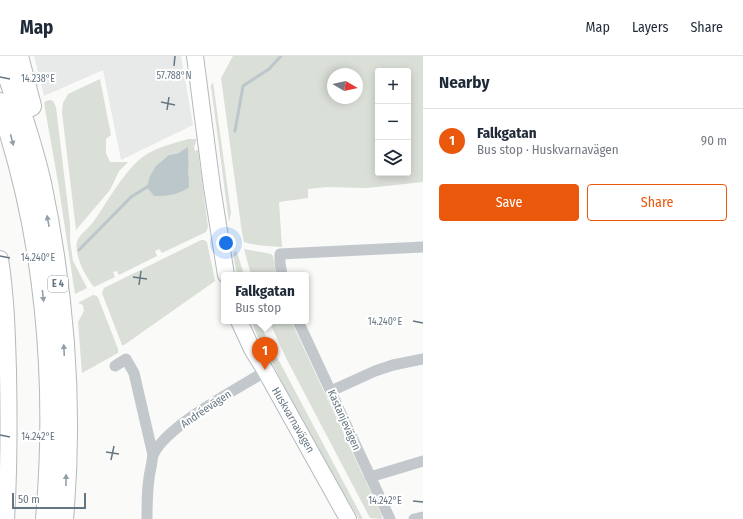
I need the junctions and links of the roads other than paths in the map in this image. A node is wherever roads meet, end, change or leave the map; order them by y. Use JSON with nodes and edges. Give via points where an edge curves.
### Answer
{"nodes":[{"id":1,"x":1,"y":56,"type":"edge"},
{"id":2,"x":18,"y":56,"type":"edge"},
{"id":3,"x":195,"y":56,"type":"edge"},
{"id":4,"x":0,"y":103,"type":"edge"},
{"id":5,"x":40,"y":182,"type":"junction"},
{"id":6,"x":423,"y":247,"type":"edge"},
{"id":7,"x":0,"y":259,"type":"edge"},
{"id":8,"x":225,"y":272,"type":"edge"},
{"id":9,"x":282,"y":272,"type":"edge"},
{"id":10,"x":240,"y":324,"type":"edge"},
{"id":11,"x":299,"y":324,"type":"edge"},
{"id":12,"x":423,"y":359,"type":"edge"},
{"id":13,"x":115,"y":366,"type":"dead end"},
{"id":14,"x":266,"y":371,"type":"junction"},
{"id":15,"x":331,"y":391,"type":"junction"},
{"id":16,"x":153,"y":455,"type":"junction"},
{"id":17,"x":423,"y":462,"type":"edge"},
{"id":18,"x":370,"y":477,"type":"junction"},
{"id":19,"x":423,"y":517,"type":"edge"},
{"id":20,"x":6,"y":519,"type":"edge"},
{"id":21,"x":46,"y":519,"type":"edge"},
{"id":22,"x":63,"y":519,"type":"edge"},
{"id":23,"x":147,"y":519,"type":"edge"},
{"id":24,"x":348,"y":519,"type":"edge"},
{"id":25,"x":390,"y":519,"type":"edge"},
{"id":26,"x":414,"y":519,"type":"edge"}],
"edges":[{"from":1,"to":5,"type":"highway","number":"E 4","via":[[24,120]]},
{"from":2,"to":5,"type":"highway","via":[[31,105]]},
{"from":3,"to":8,"type":"street"},
{"from":4,"to":21,"type":"highway","number":"E 4","one_way":true,"via":[[24,188],[38,258],[46,325],[50,403]]},
{"from":22,"to":5,"type":"highway","number":"E 4","one_way":true,"via":[[67,402],[63,330],[54,256]]},
{"from":6,"to":9,"type":"street","via":[[280,254]]},
{"from":7,"to":20,"type":"street","via":[[6,319],[8,397]]},
{"from":10,"to":14,"type":"street","name":"Huskvarnavägen"},
{"from":11,"to":15,"type":"street","name":"Kastanjevägen"},
{"from":12,"to":15,"type":"street","via":[[375,371]]},
{"from":13,"to":16,"type":"street","name":"Andréevägen","via":[[126,359],[134,373]]},
{"from":14,"to":16,"type":"street","name":"Andréevägen","via":[[194,415],[173,431]]},
{"from":14,"to":24,"type":"street","name":"Huskvarnavägen"},
{"from":15,"to":18,"type":"street","name":"Kastanjevägen"},
{"from":16,"to":23,"type":"street","name":"Andréevägen","via":[[148,483]]},
{"from":17,"to":18,"type":"street"},
{"from":18,"to":25,"type":"street","name":"Kastanjevägen"},
{"from":19,"to":26,"type":"street"}]}
